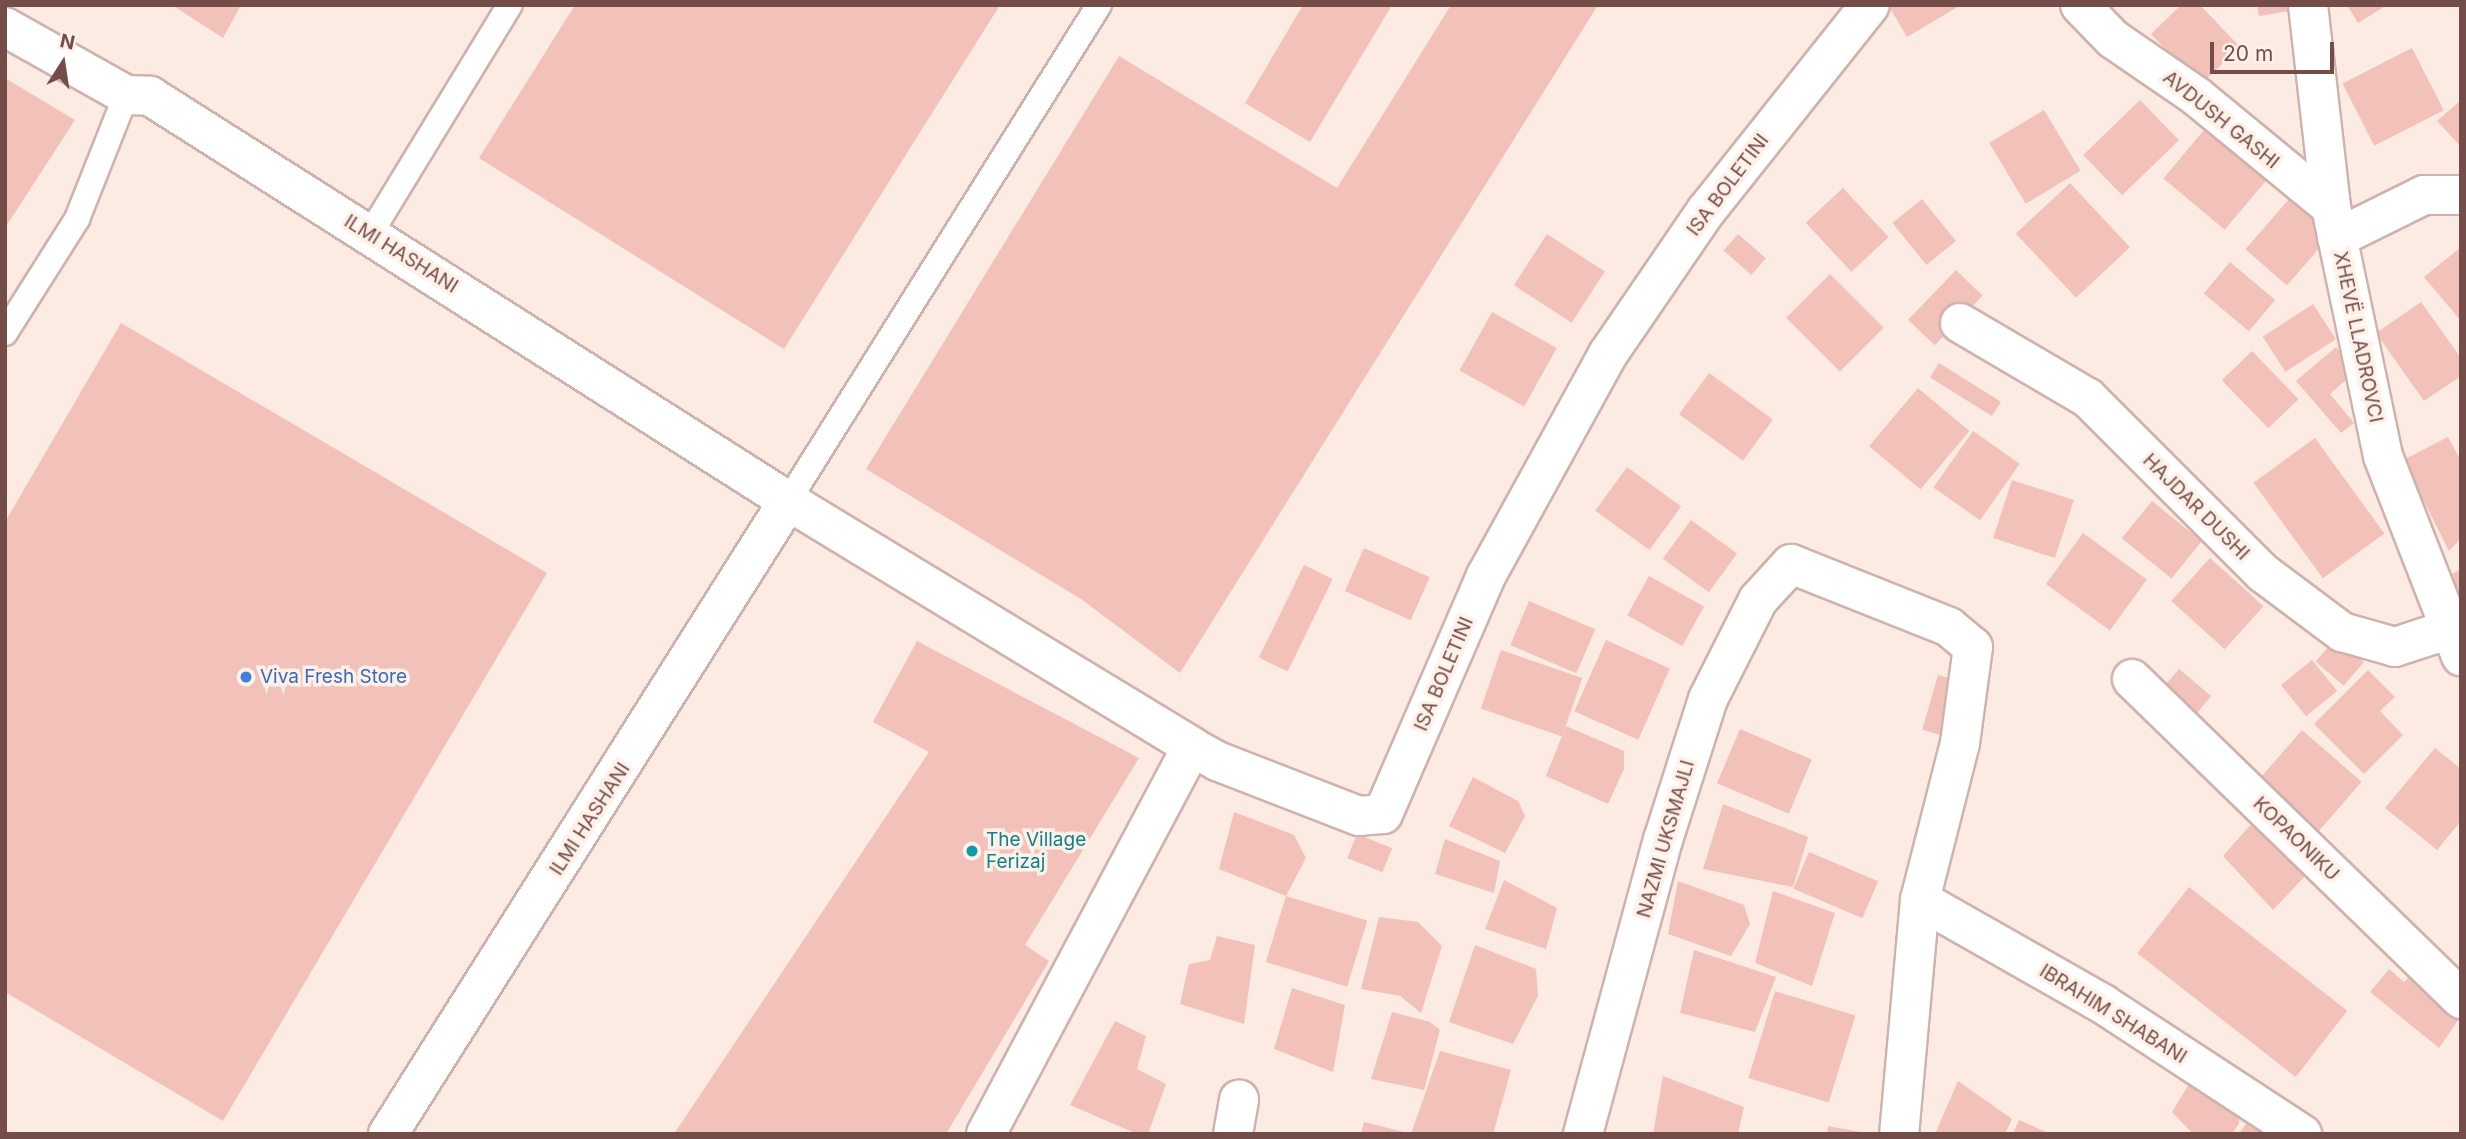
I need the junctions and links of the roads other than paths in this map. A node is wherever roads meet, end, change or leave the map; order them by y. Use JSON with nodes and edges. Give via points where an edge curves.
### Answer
{"nodes":[{"id":1,"x":510,"y":5,"type":"edge"},
{"id":2,"x":1099,"y":5,"type":"edge"},
{"id":3,"x":1870,"y":5,"type":"edge"},
{"id":4,"x":2080,"y":5,"type":"edge"},
{"id":5,"x":2308,"y":5,"type":"edge"},
{"id":6,"x":5,"y":27,"type":"edge"},
{"id":7,"x":126,"y":95,"type":"junction"},
{"id":8,"x":2461,"y":195,"type":"edge"},
{"id":9,"x":2334,"y":223,"type":"junction"},
{"id":10,"x":370,"y":234,"type":"junction"},
{"id":11,"x":1960,"y":323,"type":"dead end"},
{"id":12,"x":5,"y":333,"type":"edge"},
{"id":13,"x":788,"y":501,"type":"junction"},
{"id":14,"x":2454,"y":643,"type":"edge"},
{"id":15,"x":2132,"y":679,"type":"dead end"},
{"id":16,"x":1192,"y":747,"type":"junction"},
{"id":17,"x":1920,"y":900,"type":"junction"},
{"id":18,"x":2461,"y":999,"type":"edge"},
{"id":19,"x":388,"y":1134,"type":"edge"},
{"id":20,"x":986,"y":1134,"type":"edge"},
{"id":21,"x":1583,"y":1134,"type":"edge"},
{"id":22,"x":1899,"y":1134,"type":"edge"},
{"id":23,"x":2302,"y":1134,"type":"edge"}],
"edges":[{"from":1,"to":10,"type":"lane"},
{"from":2,"to":13,"type":"lane"},
{"from":3,"to":16,"type":"street","name":"ISA BOLETINI","via":[[1706,211],[1608,354],[1486,576],[1383,814],[1359,816]]},
{"from":4,"to":9,"type":"street","name":"AVDUSH GASHI","via":[[2113,38],[2196,96]]},
{"from":5,"to":9,"type":"street","name":"XHEVË LLADROVCI"},
{"from":6,"to":7,"type":"street","name":"ILMI HASHANI"},
{"from":7,"to":10,"type":"street","name":"ILMI HASHANI","via":[[150,96]]},
{"from":7,"to":12,"type":"lane","via":[[77,219]]},
{"from":8,"to":9,"type":"street","via":[[2424,195]]},
{"from":9,"to":14,"type":"street","name":"XHEVË LLADROVCI","via":[[2384,456]]},
{"from":10,"to":13,"type":"street","name":"ILMI HASHANI"},
{"from":11,"to":14,"type":"street","name":"HAJDAR DUSHI","via":[[2088,398],[2263,573],[2342,632],[2395,647]]},
{"from":13,"to":16,"type":"street","name":"ILMI HASHANI"},
{"from":13,"to":19,"type":"street","name":"ILMI HASHANI"},
{"from":15,"to":18,"type":"street","name":"KOPAONIKU"},
{"from":16,"to":20,"type":"street"},
{"from":17,"to":21,"type":"street","name":"NAZMI UKSMAJLI","via":[[1960,743],[1973,648],[1949,628],[1791,564],[1758,600],[1708,699]]},
{"from":17,"to":22,"type":"street"},
{"from":17,"to":23,"type":"street","name":"IBRAHIM SHABANI","via":[[2103,1004]]}]}
